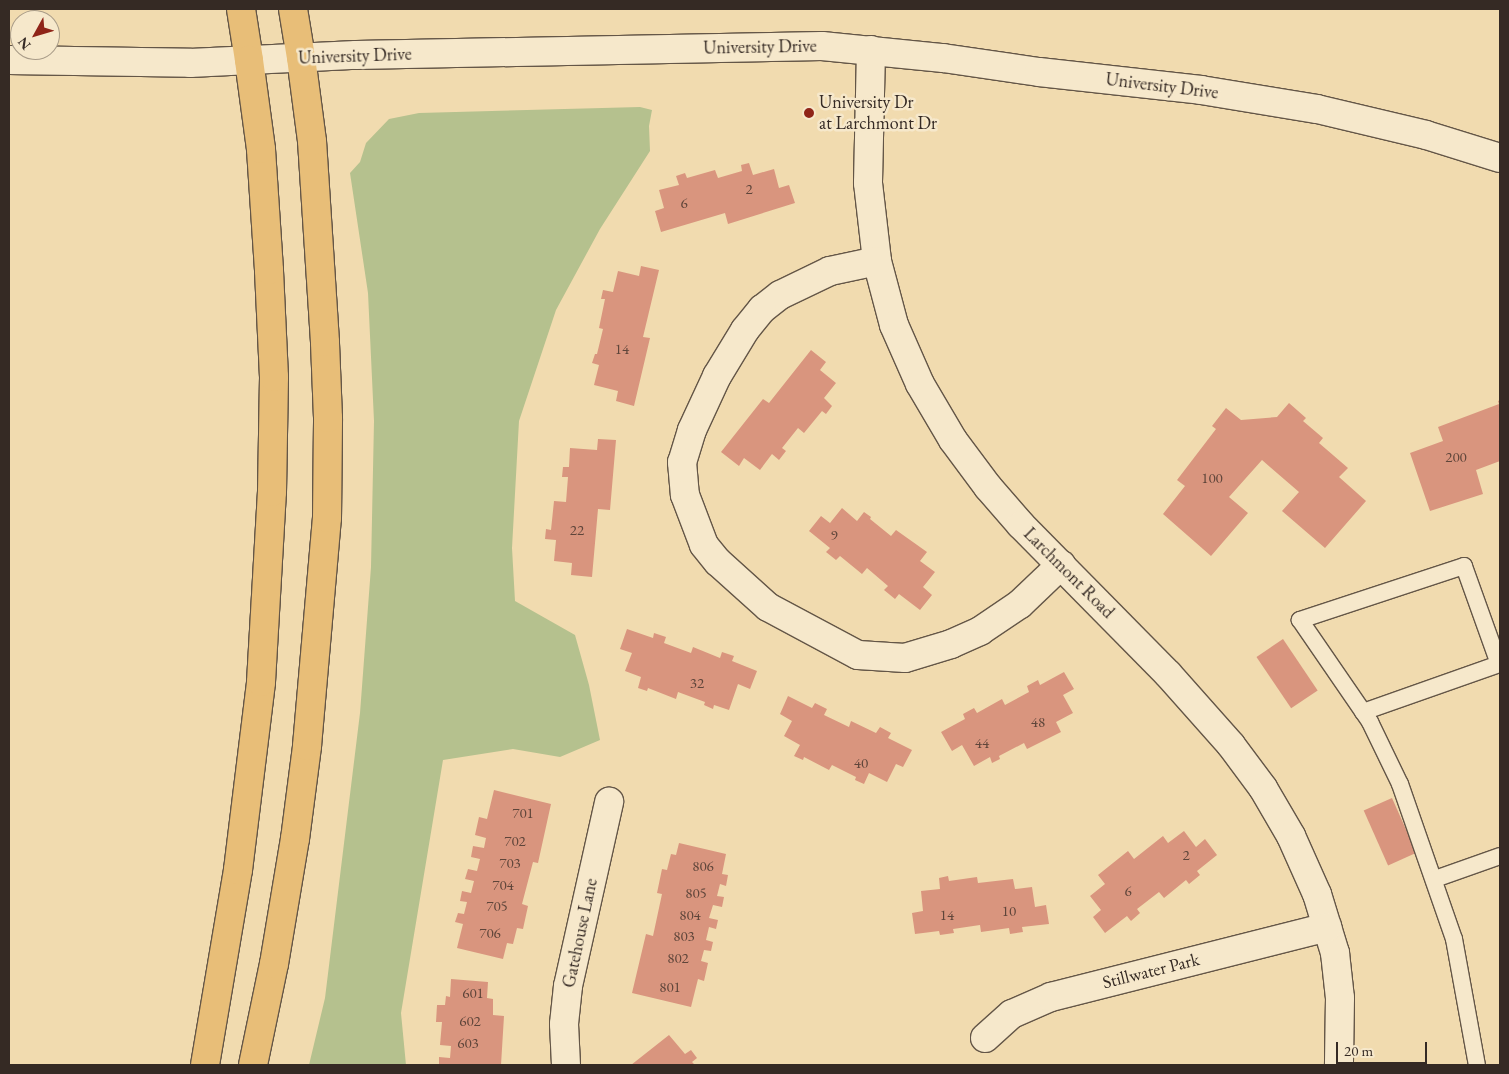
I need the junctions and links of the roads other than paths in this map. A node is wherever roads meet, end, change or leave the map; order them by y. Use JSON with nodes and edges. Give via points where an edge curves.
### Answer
{"nodes":[{"id":1,"x":241,"y":9,"type":"edge"},
{"id":2,"x":293,"y":9,"type":"edge"},
{"id":3,"x":871,"y":50,"type":"junction"},
{"id":4,"x":301,"y":58,"type":"junction"},
{"id":5,"x":9,"y":60,"type":"edge"},
{"id":6,"x":249,"y":60,"type":"junction"},
{"id":7,"x":1500,"y":158,"type":"edge"},
{"id":8,"x":877,"y":261,"type":"junction"},
{"id":9,"x":1061,"y":565,"type":"junction"},
{"id":10,"x":1363,"y":712,"type":"junction"},
{"id":11,"x":609,"y":802,"type":"dead end"},
{"id":12,"x":1500,"y":856,"type":"edge"},
{"id":13,"x":1435,"y":879,"type":"junction"},
{"id":14,"x":1327,"y":927,"type":"junction"},
{"id":15,"x":985,"y":1038,"type":"dead end"},
{"id":16,"x":205,"y":1065,"type":"edge"},
{"id":17,"x":252,"y":1065,"type":"edge"},
{"id":18,"x":566,"y":1065,"type":"edge"},
{"id":19,"x":1339,"y":1065,"type":"edge"},
{"id":20,"x":1477,"y":1065,"type":"edge"}],
"edges":[{"from":1,"to":6,"type":"main road"},
{"from":2,"to":4,"type":"main road"},
{"from":3,"to":4,"type":"street","name":"University Drive","via":[[822,46]]},
{"from":3,"to":7,"type":"street","name":"University Drive","via":[[1201,90],[1317,109],[1426,135]]},
{"from":3,"to":8,"type":"street","name":"Larchmont Road","via":[[868,183]]},
{"from":4,"to":6,"type":"street","name":"University Drive"},
{"from":4,"to":17,"type":"main road","via":[[313,148],[325,342],[327,518],[308,736],[295,839],[274,964]]},
{"from":5,"to":6,"type":"street","name":"University Drive","via":[[190,63]]},
{"from":6,"to":16,"type":"main road","via":[[261,149],[269,270],[274,377],[272,492],[261,682],[238,870]]},
{"from":8,"to":9,"type":"street","name":"Larchmont Road","via":[[898,333],[920,384],[953,440],[1021,525]]},
{"from":8,"to":9,"type":"street","via":[[830,272],[780,295],[762,309],[744,330],[717,376],[692,430],[682,462],[685,495],[704,544],[718,562],[768,607],[858,656],[905,658],[972,635],[1020,604]]},
{"from":9,"to":14,"type":"street","name":"Larchmont Road","via":[[1168,674],[1231,745],[1263,788],[1291,836],[1317,894]]},
{"from":10,"to":10,"type":"lane","via":[[1300,620],[1464,566],[1499,664]]},
{"from":10,"to":13,"type":"lane","via":[[1400,784]]},
{"from":11,"to":18,"type":"street","name":"Gatehouse Lane","via":[[568,986],[564,1024]]},
{"from":12,"to":13,"type":"lane"},
{"from":13,"to":20,"type":"lane","via":[[1454,939]]},
{"from":14,"to":15,"type":"street","name":"Stillwater Park","via":[[1051,997],[1012,1014]]},
{"from":14,"to":19,"type":"street","name":"Larchmont Road","via":[[1335,953],[1340,998]]}]}
